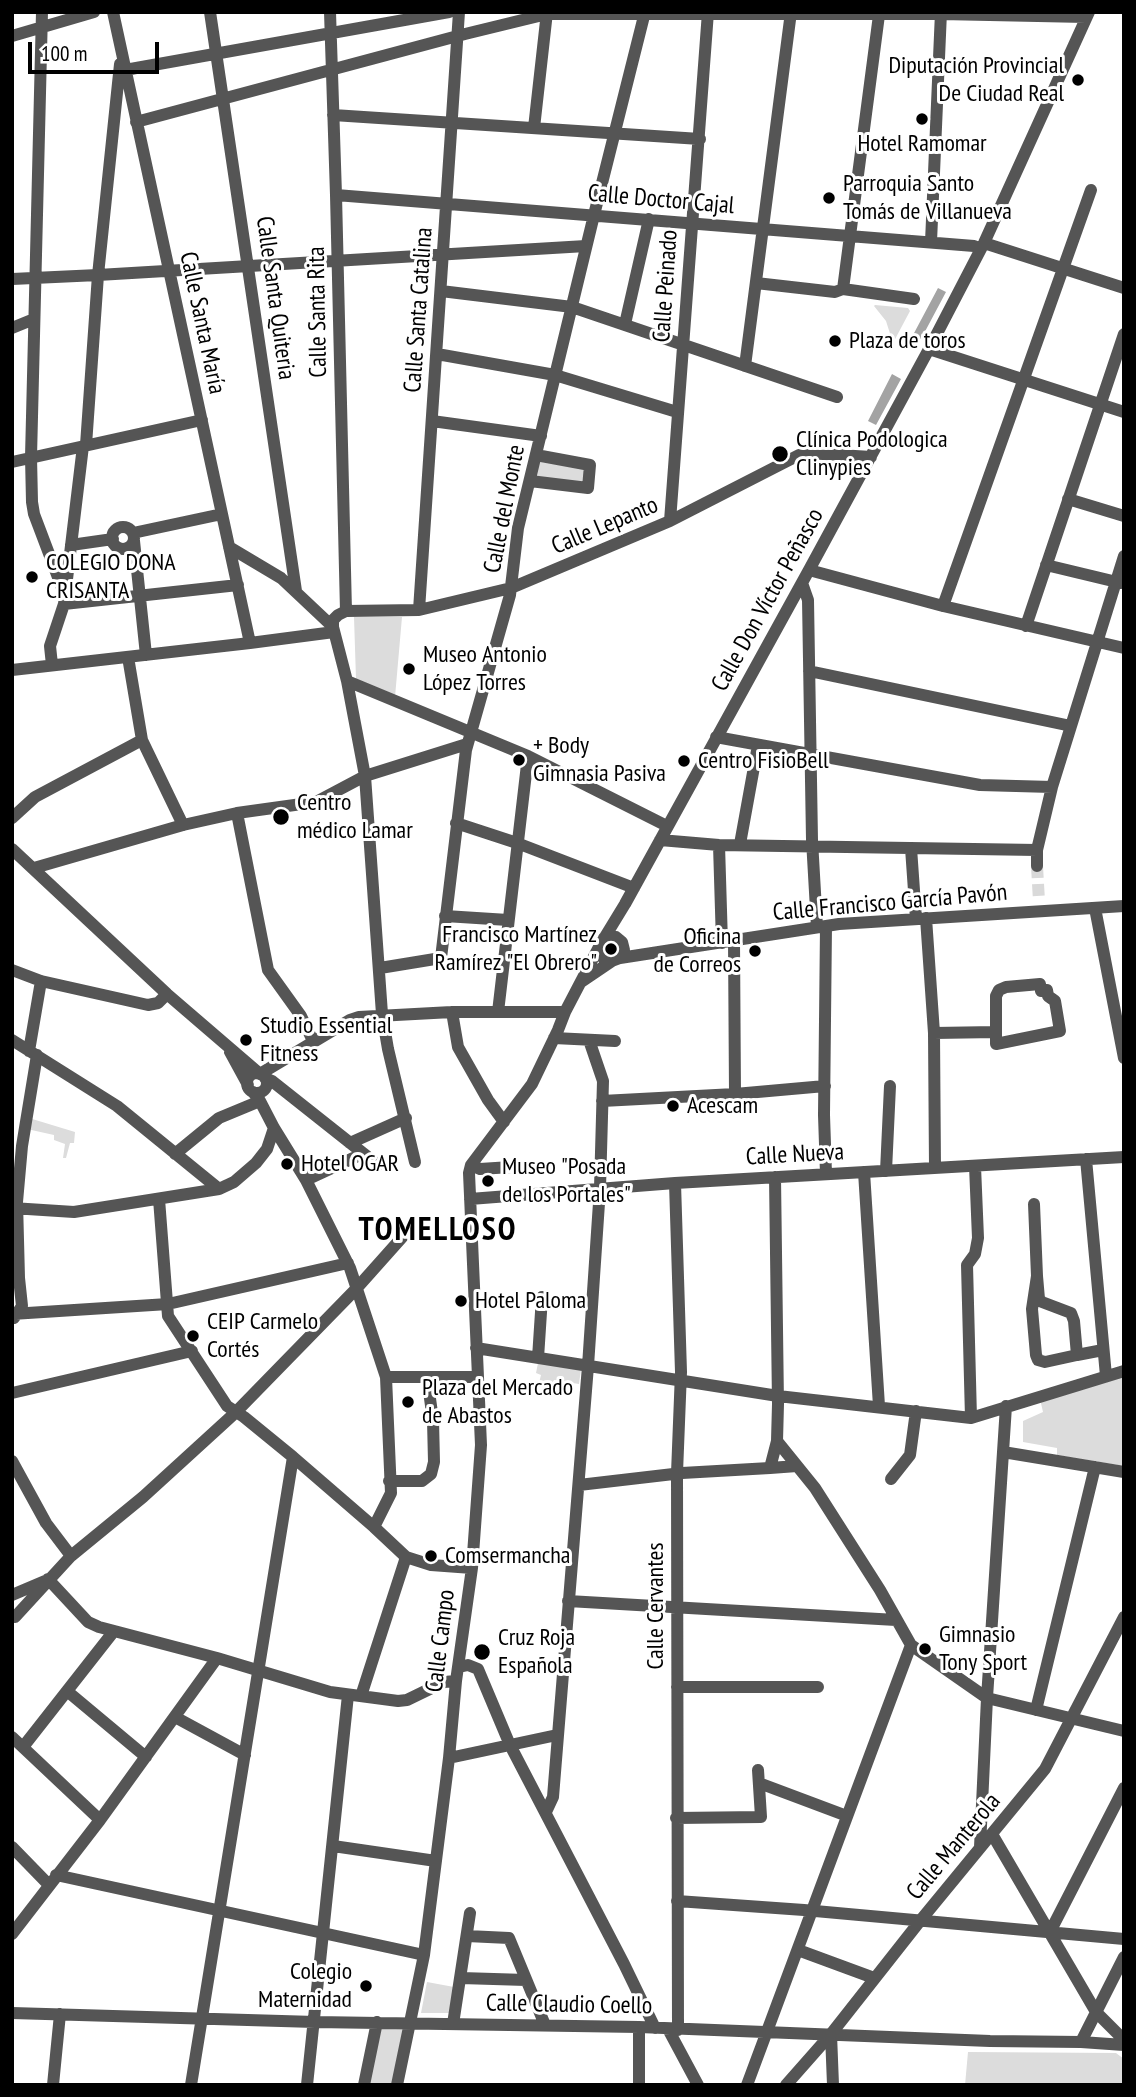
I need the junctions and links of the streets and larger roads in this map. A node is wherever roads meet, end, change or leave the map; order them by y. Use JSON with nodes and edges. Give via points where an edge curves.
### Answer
{"nodes":[{"id":1,"x":42,"y":12,"type":"edge"},
{"id":2,"x":94,"y":12,"type":"edge"},
{"id":3,"x":113,"y":12,"type":"edge"},
{"id":4,"x":210,"y":12,"type":"edge"},
{"id":5,"x":330,"y":12,"type":"edge"},
{"id":6,"x":449,"y":12,"type":"edge"},
{"id":7,"x":459,"y":12,"type":"edge"},
{"id":8,"x":547,"y":13,"type":"edge"},
{"id":9,"x":645,"y":13,"type":"edge"},
{"id":10,"x":708,"y":13,"type":"edge"},
{"id":11,"x":941,"y":13,"type":"edge"},
{"id":12,"x":791,"y":14,"type":"edge"},
{"id":13,"x":1088,"y":14,"type":"edge"},
{"id":14,"x":879,"y":15,"type":"junction"},
{"id":15,"x":41,"y":28,"type":"junction"},
{"id":16,"x":330,"y":33,"type":"junction"},
{"id":17,"x":12,"y":36,"type":"edge"},
{"id":18,"x":458,"y":36,"type":"junction"},
{"id":19,"x":121,"y":50,"type":"junction"},
{"id":20,"x":216,"y":52,"type":"junction"},
{"id":21,"x":125,"y":70,"type":"junction"},
{"id":22,"x":332,"y":71,"type":"junction"},
{"id":23,"x":223,"y":99,"type":"junction"},
{"id":24,"x":333,"y":115,"type":"junction"},
{"id":25,"x":453,"y":121,"type":"junction"},
{"id":26,"x":136,"y":122,"type":"junction"},
{"id":27,"x":534,"y":128,"type":"junction"},
{"id":28,"x":615,"y":134,"type":"junction"},
{"id":29,"x":700,"y":139,"type":"junction"},
{"id":30,"x":1090,"y":190,"type":"dead end"},
{"id":31,"x":336,"y":195,"type":"junction"},
{"id":32,"x":447,"y":203,"type":"junction"},
{"id":33,"x":594,"y":215,"type":"junction"},
{"id":34,"x":649,"y":219,"type":"junction"},
{"id":35,"x":691,"y":223,"type":"junction"},
{"id":36,"x":763,"y":229,"type":"junction"},
{"id":37,"x":850,"y":236,"type":"junction"},
{"id":38,"x":931,"y":242,"type":"junction"},
{"id":39,"x":586,"y":246,"type":"junction"},
{"id":40,"x":982,"y":246,"type":"junction"},
{"id":41,"x":444,"y":254,"type":"junction"},
{"id":42,"x":338,"y":261,"type":"junction"},
{"id":43,"x":249,"y":265,"type":"junction"},
{"id":44,"x":1062,"y":268,"type":"junction"},
{"id":45,"x":170,"y":271,"type":"junction"},
{"id":46,"x":98,"y":275,"type":"junction"},
{"id":47,"x":35,"y":278,"type":"junction"},
{"id":48,"x":12,"y":279,"type":"edge"},
{"id":49,"x":756,"y":283,"type":"junction"},
{"id":50,"x":1124,"y":288,"type":"edge"},
{"id":51,"x":843,"y":289,"type":"junction"},
{"id":52,"x":441,"y":290,"type":"junction"},
{"id":53,"x":914,"y":299,"type":"dead end"},
{"id":54,"x":572,"y":307,"type":"junction"},
{"id":55,"x":34,"y":319,"type":"junction"},
{"id":56,"x":625,"y":324,"type":"junction"},
{"id":57,"x":12,"y":328,"type":"edge"},
{"id":58,"x":1124,"y":334,"type":"edge"},
{"id":59,"x":682,"y":346,"type":"junction"},
{"id":60,"x":929,"y":349,"type":"junction"},
{"id":61,"x":437,"y":354,"type":"junction"},
{"id":62,"x":745,"y":366,"type":"junction"},
{"id":63,"x":555,"y":375,"type":"junction"},
{"id":64,"x":1023,"y":379,"type":"junction"},
{"id":65,"x":837,"y":397,"type":"dead end"},
{"id":66,"x":1099,"y":405,"type":"junction"},
{"id":67,"x":677,"y":412,"type":"junction"},
{"id":68,"x":1124,"y":412,"type":"edge"},
{"id":69,"x":202,"y":420,"type":"junction"},
{"id":70,"x":432,"y":421,"type":"junction"},
{"id":71,"x":541,"y":436,"type":"junction"},
{"id":72,"x":85,"y":446,"type":"junction"},
{"id":73,"x":536,"y":455,"type":"junction"},
{"id":74,"x":31,"y":457,"type":"junction"},
{"id":75,"x":871,"y":457,"type":"junction"},
{"id":76,"x":12,"y":462,"type":"edge"},
{"id":77,"x":530,"y":481,"type":"junction"},
{"id":78,"x":1068,"y":499,"type":"junction"},
{"id":79,"x":222,"y":514,"type":"junction"},
{"id":80,"x":1124,"y":516,"type":"edge"},
{"id":81,"x":670,"y":522,"type":"junction"},
{"id":82,"x":133,"y":537,"type":"junction"},
{"id":83,"x":71,"y":545,"type":"junction"},
{"id":84,"x":229,"y":547,"type":"junction"},
{"id":85,"x":1124,"y":556,"type":"edge"},
{"id":86,"x":1046,"y":565,"type":"junction"},
{"id":87,"x":810,"y":570,"type":"junction"},
{"id":88,"x":1120,"y":582,"type":"edge"},
{"id":89,"x":802,"y":583,"type":"junction"},
{"id":90,"x":237,"y":585,"type":"junction"},
{"id":91,"x":511,"y":588,"type":"junction"},
{"id":92,"x":296,"y":591,"type":"junction"},
{"id":93,"x":140,"y":595,"type":"junction"},
{"id":94,"x":64,"y":600,"type":"junction"},
{"id":95,"x":943,"y":606,"type":"junction"},
{"id":96,"x":419,"y":610,"type":"junction"},
{"id":97,"x":346,"y":611,"type":"junction"},
{"id":98,"x":1026,"y":626,"type":"junction"},
{"id":99,"x":333,"y":629,"type":"junction"},
{"id":100,"x":1096,"y":641,"type":"junction"},
{"id":101,"x":250,"y":643,"type":"junction"},
{"id":102,"x":1124,"y":648,"type":"edge"},
{"id":103,"x":146,"y":654,"type":"junction"},
{"id":104,"x":128,"y":657,"type":"junction"},
{"id":105,"x":52,"y":665,"type":"junction"},
{"id":106,"x":12,"y":670,"type":"edge"},
{"id":107,"x":809,"y":671,"type":"junction"},
{"id":108,"x":347,"y":681,"type":"junction"},
{"id":109,"x":1072,"y":726,"type":"junction"},
{"id":110,"x":716,"y":737,"type":"junction"},
{"id":111,"x":469,"y":739,"type":"junction"},
{"id":112,"x":142,"y":740,"type":"junction"},
{"id":113,"x":758,"y":746,"type":"junction"},
{"id":114,"x":810,"y":755,"type":"junction"},
{"id":115,"x":528,"y":756,"type":"junction"},
{"id":116,"x":365,"y":776,"type":"junction"},
{"id":117,"x":1052,"y":787,"type":"junction"},
{"id":118,"x":237,"y":813,"type":"junction"},
{"id":119,"x":12,"y":818,"type":"edge"},
{"id":120,"x":456,"y":823,"type":"junction"},
{"id":121,"x":183,"y":825,"type":"junction"},
{"id":122,"x":667,"y":827,"type":"junction"},
{"id":123,"x":660,"y":840,"type":"junction"},
{"id":124,"x":517,"y":844,"type":"junction"},
{"id":125,"x":719,"y":845,"type":"junction"},
{"id":126,"x":740,"y":845,"type":"junction"},
{"id":127,"x":812,"y":845,"type":"junction"},
{"id":128,"x":911,"y":848,"type":"junction"},
{"id":129,"x":12,"y":849,"type":"edge"},
{"id":130,"x":1037,"y":850,"type":"junction"},
{"id":131,"x":1038,"y":866,"type":"tunnel mouth"},
{"id":132,"x":34,"y":869,"type":"junction"},
{"id":133,"x":634,"y":888,"type":"junction"},
{"id":134,"x":1124,"y":906,"type":"edge"},
{"id":135,"x":1095,"y":908,"type":"junction"},
{"id":136,"x":445,"y":916,"type":"junction"},
{"id":137,"x":921,"y":918,"type":"junction"},
{"id":138,"x":508,"y":920,"type":"junction"},
{"id":139,"x":822,"y":926,"type":"junction"},
{"id":140,"x":602,"y":941,"type":"junction"},
{"id":141,"x":728,"y":942,"type":"junction"},
{"id":142,"x":616,"y":960,"type":"junction"},
{"id":143,"x":380,"y":968,"type":"junction"},
{"id":144,"x":12,"y":970,"type":"edge"},
{"id":145,"x":41,"y":981,"type":"junction"},
{"id":146,"x":580,"y":982,"type":"junction"},
{"id":147,"x":167,"y":994,"type":"junction"},
{"id":148,"x":452,"y":1012,"type":"junction"},
{"id":149,"x":498,"y":1012,"type":"junction"},
{"id":150,"x":565,"y":1012,"type":"junction"},
{"id":151,"x":382,"y":1014,"type":"junction"},
{"id":152,"x":996,"y":1032,"type":"junction"},
{"id":153,"x":934,"y":1033,"type":"junction"},
{"id":154,"x":554,"y":1038,"type":"junction"},
{"id":155,"x":12,"y":1040,"type":"edge"},
{"id":156,"x":589,"y":1040,"type":"junction"},
{"id":157,"x":313,"y":1041,"type":"junction"},
{"id":158,"x":615,"y":1041,"type":"dead end"},
{"id":159,"x":225,"y":1042,"type":"junction"},
{"id":160,"x":33,"y":1053,"type":"junction"},
{"id":161,"x":1124,"y":1058,"type":"edge"},
{"id":162,"x":262,"y":1076,"type":"junction"},
{"id":163,"x":825,"y":1086,"type":"junction"},
{"id":164,"x":890,"y":1086,"type":"dead end"},
{"id":165,"x":254,"y":1093,"type":"junction"},
{"id":166,"x":735,"y":1094,"type":"junction"},
{"id":167,"x":602,"y":1101,"type":"junction"},
{"id":168,"x":406,"y":1118,"type":"junction"},
{"id":169,"x":504,"y":1122,"type":"junction"},
{"id":170,"x":274,"y":1128,"type":"junction"},
{"id":171,"x":350,"y":1143,"type":"junction"},
{"id":172,"x":175,"y":1154,"type":"junction"},
{"id":173,"x":362,"y":1154,"type":"junction"},
{"id":174,"x":1124,"y":1157,"type":"edge"},
{"id":175,"x":1086,"y":1159,"type":"junction"},
{"id":176,"x":415,"y":1163,"type":"dead end"},
{"id":177,"x":378,"y":1165,"type":"dead end"},
{"id":178,"x":471,"y":1165,"type":"junction"},
{"id":179,"x":975,"y":1166,"type":"junction"},
{"id":180,"x":511,"y":1167,"type":"dead end"},
{"id":181,"x":936,"y":1168,"type":"junction"},
{"id":182,"x":886,"y":1171,"type":"junction"},
{"id":183,"x":864,"y":1172,"type":"junction"},
{"id":184,"x":826,"y":1174,"type":"junction"},
{"id":185,"x":775,"y":1177,"type":"junction"},
{"id":186,"x":306,"y":1180,"type":"junction"},
{"id":187,"x":675,"y":1183,"type":"junction"},
{"id":188,"x":600,"y":1188,"type":"junction"},
{"id":189,"x":219,"y":1189,"type":"junction"},
{"id":190,"x":159,"y":1199,"type":"junction"},
{"id":191,"x":470,"y":1199,"type":"junction"},
{"id":192,"x":1034,"y":1204,"type":"dead end"},
{"id":193,"x":15,"y":1208,"type":"edge"},
{"id":194,"x":405,"y":1234,"type":"dead end"},
{"id":195,"x":348,"y":1263,"type":"junction"},
{"id":196,"x":1037,"y":1276,"type":"junction"},
{"id":197,"x":356,"y":1289,"type":"junction"},
{"id":198,"x":542,"y":1297,"type":"dead end"},
{"id":199,"x":168,"y":1304,"type":"junction"},
{"id":200,"x":14,"y":1316,"type":"edge"},
{"id":201,"x":477,"y":1348,"type":"junction"},
{"id":202,"x":1103,"y":1350,"type":"junction"},
{"id":203,"x":192,"y":1351,"type":"junction"},
{"id":204,"x":1077,"y":1355,"type":"junction"},
{"id":205,"x":538,"y":1358,"type":"junction"},
{"id":206,"x":588,"y":1366,"type":"junction"},
{"id":207,"x":1124,"y":1371,"type":"edge"},
{"id":208,"x":1106,"y":1376,"type":"junction"},
{"id":209,"x":386,"y":1377,"type":"junction"},
{"id":210,"x":427,"y":1377,"type":"junction"},
{"id":211,"x":478,"y":1377,"type":"junction"},
{"id":212,"x":680,"y":1380,"type":"junction"},
{"id":213,"x":12,"y":1393,"type":"edge"},
{"id":214,"x":778,"y":1396,"type":"junction"},
{"id":215,"x":879,"y":1406,"type":"junction"},
{"id":216,"x":1006,"y":1406,"type":"junction"},
{"id":217,"x":916,"y":1411,"type":"junction"},
{"id":218,"x":235,"y":1413,"type":"junction"},
{"id":219,"x":971,"y":1418,"type":"junction"},
{"id":220,"x":777,"y":1441,"type":"junction"},
{"id":221,"x":1003,"y":1451,"type":"junction"},
{"id":222,"x":293,"y":1457,"type":"junction"},
{"id":223,"x":12,"y":1461,"type":"edge"},
{"id":224,"x":797,"y":1466,"type":"junction"},
{"id":225,"x":1095,"y":1467,"type":"junction"},
{"id":226,"x":770,"y":1468,"type":"junction"},
{"id":227,"x":1124,"y":1472,"type":"edge"},
{"id":228,"x":677,"y":1474,"type":"junction"},
{"id":229,"x":891,"y":1479,"type":"dead end"},
{"id":230,"x":17,"y":1480,"type":"edge"},
{"id":231,"x":389,"y":1481,"type":"junction"},
{"id":232,"x":579,"y":1485,"type":"junction"},
{"id":233,"x":374,"y":1527,"type":"junction"},
{"id":234,"x":71,"y":1556,"type":"junction"},
{"id":235,"x":406,"y":1557,"type":"junction"},
{"id":236,"x":472,"y":1568,"type":"junction"},
{"id":237,"x":48,"y":1579,"type":"junction"},
{"id":238,"x":12,"y":1597,"type":"edge"},
{"id":239,"x":568,"y":1601,"type":"junction"},
{"id":240,"x":678,"y":1608,"type":"junction"},
{"id":241,"x":1124,"y":1617,"type":"edge"},
{"id":242,"x":13,"y":1619,"type":"edge"},
{"id":243,"x":896,"y":1620,"type":"junction"},
{"id":244,"x":114,"y":1631,"type":"junction"},
{"id":245,"x":911,"y":1645,"type":"junction"},
{"id":246,"x":217,"y":1658,"type":"junction"},
{"id":247,"x":459,"y":1667,"type":"junction"},
{"id":248,"x":258,"y":1670,"type":"junction"},
{"id":249,"x":456,"y":1681,"type":"junction"},
{"id":250,"x":677,"y":1687,"type":"junction"},
{"id":251,"x":818,"y":1687,"type":"dead end"},
{"id":252,"x":67,"y":1691,"type":"junction"},
{"id":253,"x":355,"y":1695,"type":"junction"},
{"id":254,"x":987,"y":1698,"type":"junction"},
{"id":255,"x":1037,"y":1710,"type":"junction"},
{"id":256,"x":175,"y":1717,"type":"junction"},
{"id":257,"x":1072,"y":1719,"type":"junction"},
{"id":258,"x":1124,"y":1731,"type":"edge"},
{"id":259,"x":557,"y":1735,"type":"junction"},
{"id":260,"x":12,"y":1737,"type":"edge"},
{"id":261,"x":510,"y":1745,"type":"junction"},
{"id":262,"x":23,"y":1747,"type":"junction"},
{"id":263,"x":245,"y":1755,"type":"junction"},
{"id":264,"x":146,"y":1757,"type":"junction"},
{"id":265,"x":449,"y":1758,"type":"junction"},
{"id":266,"x":1124,"y":1788,"type":"edge"},
{"id":267,"x":546,"y":1812,"type":"junction"},
{"id":268,"x":847,"y":1815,"type":"junction"},
{"id":269,"x":676,"y":1818,"type":"junction"},
{"id":270,"x":100,"y":1821,"type":"junction"},
{"id":271,"x":992,"y":1834,"type":"junction"},
{"id":272,"x":333,"y":1846,"type":"junction"},
{"id":273,"x":12,"y":1847,"type":"edge"},
{"id":274,"x":980,"y":1847,"type":"junction"},
{"id":275,"x":436,"y":1861,"type":"junction"},
{"id":276,"x":53,"y":1880,"type":"junction"},
{"id":277,"x":677,"y":1901,"type":"junction"},
{"id":278,"x":218,"y":1910,"type":"junction"},
{"id":279,"x":810,"y":1910,"type":"junction"},
{"id":280,"x":470,"y":1913,"type":"dead end"},
{"id":281,"x":920,"y":1921,"type":"junction"},
{"id":282,"x":1049,"y":1932,"type":"junction"},
{"id":283,"x":12,"y":1934,"type":"edge"},
{"id":284,"x":324,"y":1934,"type":"junction"},
{"id":285,"x":467,"y":1936,"type":"junction"},
{"id":286,"x":1124,"y":1939,"type":"edge"},
{"id":287,"x":798,"y":1950,"type":"junction"},
{"id":288,"x":424,"y":1955,"type":"junction"},
{"id":289,"x":1124,"y":1957,"type":"edge"},
{"id":290,"x":461,"y":1978,"type":"junction"},
{"id":291,"x":874,"y":1978,"type":"junction"},
{"id":292,"x":526,"y":1980,"type":"junction"},
{"id":293,"x":1096,"y":2012,"type":"junction"},
{"id":294,"x":12,"y":2013,"type":"edge"},
{"id":295,"x":60,"y":2014,"type":"junction"},
{"id":296,"x":202,"y":2018,"type":"junction"},
{"id":297,"x":315,"y":2022,"type":"junction"},
{"id":298,"x":377,"y":2022,"type":"junction"},
{"id":299,"x":410,"y":2023,"type":"junction"},
{"id":300,"x":453,"y":2024,"type":"junction"},
{"id":301,"x":545,"y":2025,"type":"junction"},
{"id":302,"x":639,"y":2027,"type":"junction"},
{"id":303,"x":667,"y":2029,"type":"junction"},
{"id":304,"x":767,"y":2033,"type":"junction"},
{"id":305,"x":831,"y":2034,"type":"junction"},
{"id":306,"x":1081,"y":2042,"type":"junction"},
{"id":307,"x":1124,"y":2043,"type":"edge"},
{"id":308,"x":53,"y":2085,"type":"edge"},
{"id":309,"x":191,"y":2085,"type":"edge"},
{"id":310,"x":307,"y":2085,"type":"edge"},
{"id":311,"x":364,"y":2085,"type":"edge"},
{"id":312,"x":397,"y":2085,"type":"edge"},
{"id":313,"x":639,"y":2085,"type":"edge"},
{"id":314,"x":698,"y":2085,"type":"edge"},
{"id":315,"x":747,"y":2085,"type":"edge"},
{"id":316,"x":786,"y":2085,"type":"edge"},
{"id":317,"x":833,"y":2085,"type":"edge"}],
"edges":[{"from":1,"to":15,"type":"street"},
{"from":2,"to":15,"type":"street"},
{"from":3,"to":19,"type":"street","name":"Calle Santa María"},
{"from":4,"to":20,"type":"street","name":"Calle Santa Quiteria"},
{"from":5,"to":16,"type":"street","name":"Calle Santa Rita"},
{"from":6,"to":16,"type":"street"},
{"from":7,"to":18,"type":"street","name":"Calle Santa Catalina"},
{"from":8,"to":9,"type":"street"},
{"from":8,"to":18,"type":"street"},
{"from":8,"to":27,"type":"street"},
{"from":9,"to":10,"type":"street"},
{"from":9,"to":28,"type":"street","name":"Calle del Monte"},
{"from":10,"to":12,"type":"street"},
{"from":10,"to":29,"type":"street","name":"Calle Peinado"},
{"from":11,"to":13,"type":"street"},
{"from":11,"to":14,"type":"street"},
{"from":11,"to":38,"type":"street"},
{"from":12,"to":14,"type":"street"},
{"from":12,"to":36,"type":"street"},
{"from":13,"to":40,"type":"street","name":"Calle Don Víctor Peñasco"},
{"from":14,"to":37,"type":"street"},
{"from":15,"to":17,"type":"street"},
{"from":15,"to":47,"type":"street"},
{"from":16,"to":20,"type":"street"},
{"from":16,"to":22,"type":"street","name":"Calle Santa Rita"},
{"from":18,"to":22,"type":"street"},
{"from":18,"to":25,"type":"street","name":"Calle Santa Catalina"},
{"from":19,"to":21,"type":"street","name":"Calle Santa María"},
{"from":19,"to":46,"type":"street"},
{"from":20,"to":21,"type":"street"},
{"from":20,"to":23,"type":"street","name":"Calle Santa Quiteria"},
{"from":21,"to":26,"type":"street","name":"Calle Santa María"},
{"from":22,"to":23,"type":"street"},
{"from":22,"to":24,"type":"street","name":"Calle Santa Rita"},
{"from":23,"to":26,"type":"street"},
{"from":23,"to":43,"type":"street","name":"Calle Santa Quiteria"},
{"from":24,"to":25,"type":"street"},
{"from":24,"to":31,"type":"street","name":"Calle Santa Rita"},
{"from":25,"to":27,"type":"street"},
{"from":25,"to":32,"type":"street","name":"Calle Santa Catalina"},
{"from":26,"to":45,"type":"street","name":"Calle Santa María"},
{"from":27,"to":28,"type":"street"},
{"from":28,"to":29,"type":"street"},
{"from":28,"to":33,"type":"street","name":"Calle del Monte"},
{"from":29,"to":35,"type":"street","name":"Calle Peinado"},
{"from":30,"to":44,"type":"street"},
{"from":31,"to":32,"type":"street","name":"Calle Doctor Cajal"},
{"from":31,"to":42,"type":"street","name":"Calle Santa Rita"},
{"from":32,"to":33,"type":"street","name":"Calle Doctor Cajal"},
{"from":32,"to":41,"type":"street","name":"Calle Santa Catalina"},
{"from":33,"to":34,"type":"street","name":"Calle Doctor Cajal"},
{"from":33,"to":39,"type":"street","name":"Calle del Monte"},
{"from":34,"to":35,"type":"street","name":"Calle Doctor Cajal"},
{"from":34,"to":56,"type":"street"},
{"from":35,"to":36,"type":"street","name":"Calle Doctor Cajal"},
{"from":35,"to":59,"type":"street","name":"Calle Peinado"},
{"from":36,"to":37,"type":"street","name":"Calle Doctor Cajal"},
{"from":36,"to":49,"type":"street"},
{"from":37,"to":38,"type":"street","name":"Calle Doctor Cajal"},
{"from":37,"to":51,"type":"street"},
{"from":38,"to":40,"type":"street","name":"Calle Doctor Cajal"},
{"from":39,"to":41,"type":"street"},
{"from":39,"to":54,"type":"street","name":"Calle del Monte"},
{"from":40,"to":44,"type":"street","name":"Calle Doctor Cajal"},
{"from":40,"to":60,"type":"street","name":"Calle Don Víctor Peñasco"},
{"from":41,"to":42,"type":"street"},
{"from":41,"to":52,"type":"street","name":"Calle Santa Catalina"},
{"from":42,"to":43,"type":"street"},
{"from":42,"to":97,"type":"street","name":"Calle Santa Rita"},
{"from":43,"to":45,"type":"street"},
{"from":43,"to":92,"type":"street","name":"Calle Santa Quiteria"},
{"from":44,"to":50,"type":"street","name":"Calle Doctor Cajal"},
{"from":44,"to":64,"type":"street"},
{"from":45,"to":46,"type":"street"},
{"from":45,"to":69,"type":"street","name":"Calle Santa María"},
{"from":46,"to":47,"type":"street"},
{"from":46,"to":72,"type":"street"},
{"from":47,"to":48,"type":"street"},
{"from":47,"to":55,"type":"street"},
{"from":49,"to":51,"type":"street","via":[[835,292]]},
{"from":49,"to":62,"type":"street"},
{"from":51,"to":53,"type":"street"},
{"from":52,"to":54,"type":"street"},
{"from":52,"to":61,"type":"street","name":"Calle Santa Catalina"},
{"from":54,"to":56,"type":"street"},
{"from":54,"to":63,"type":"street","name":"Calle del Monte"},
{"from":55,"to":57,"type":"street"},
{"from":55,"to":74,"type":"street"},
{"from":56,"to":59,"type":"street"},
{"from":58,"to":66,"type":"street"},
{"from":59,"to":62,"type":"street"},
{"from":59,"to":67,"type":"street","name":"Calle Peinado"},
{"from":60,"to":64,"type":"street"},
{"from":60,"to":75,"type":"street","name":"Calle Don Víctor Peñasco"},
{"from":61,"to":63,"type":"street"},
{"from":61,"to":70,"type":"street","name":"Calle Santa Catalina"},
{"from":62,"to":65,"type":"street"},
{"from":63,"to":67,"type":"street"},
{"from":63,"to":71,"type":"street","name":"Calle del Monte"},
{"from":64,"to":66,"type":"street"},
{"from":64,"to":95,"type":"street"},
{"from":66,"to":68,"type":"street"},
{"from":66,"to":78,"type":"street"},
{"from":67,"to":81,"type":"street","name":"Calle Peinado"},
{"from":69,"to":72,"type":"street"},
{"from":69,"to":79,"type":"street","name":"Calle Santa María"},
{"from":70,"to":71,"type":"street"},
{"from":70,"to":96,"type":"street","name":"Calle Santa Catalina"},
{"from":71,"to":73,"type":"street","name":"Calle del Monte"},
{"from":72,"to":74,"type":"street"},
{"from":72,"to":83,"type":"street"},
{"from":73,"to":77,"type":"street","name":"Calle del Monte"},
{"from":73,"to":77,"type":"street","via":[[590,465],[588,488]]},
{"from":74,"to":76,"type":"street"},
{"from":74,"to":94,"type":"street","via":[[34,514]]},
{"from":75,"to":81,"type":"street","name":"Calle Lepanto","via":[[799,455]]},
{"from":75,"to":87,"type":"street","name":"Calle Don Víctor Peñasco"},
{"from":77,"to":91,"type":"street","name":"Calle del Monte","via":[[518,528]]},
{"from":78,"to":80,"type":"street"},
{"from":78,"to":86,"type":"street"},
{"from":79,"to":82,"type":"street"},
{"from":79,"to":84,"type":"street","name":"Calle Santa María"},
{"from":81,"to":91,"type":"street","name":"Calle Lepanto"},
{"from":82,"to":83,"type":"street","via":[[128,547],[121,548],[113,539]]},
{"from":82,"to":93,"type":"street"},
{"from":83,"to":94,"type":"street"},
{"from":84,"to":90,"type":"street","name":"Calle Santa María"},
{"from":84,"to":92,"type":"street"},
{"from":85,"to":88,"type":"street"},
{"from":86,"to":88,"type":"street"},
{"from":86,"to":98,"type":"street"},
{"from":87,"to":89,"type":"street","name":"Calle Don Víctor Peñasco"},
{"from":87,"to":95,"type":"street"},
{"from":88,"to":100,"type":"street"},
{"from":89,"to":107,"type":"street","via":[[808,600]]},
{"from":89,"to":110,"type":"street","name":"Calle Don Víctor Peñasco"},
{"from":90,"to":93,"type":"street"},
{"from":90,"to":101,"type":"street","name":"Calle Santa María"},
{"from":91,"to":96,"type":"street","name":"Calle Lepanto"},
{"from":91,"to":111,"type":"street","name":"Calle del Monte"},
{"from":92,"to":99,"type":"street"},
{"from":93,"to":94,"type":"street"},
{"from":93,"to":103,"type":"street"},
{"from":94,"to":105,"type":"street","via":[[50,646]]},
{"from":95,"to":98,"type":"street"},
{"from":96,"to":97,"type":"street","name":"Calle Lepanto"},
{"from":97,"to":99,"type":"street","via":[[333,620]]},
{"from":98,"to":100,"type":"street"},
{"from":99,"to":101,"type":"street"},
{"from":99,"to":108,"type":"street"},
{"from":100,"to":102,"type":"street"},
{"from":100,"to":109,"type":"street"},
{"from":101,"to":103,"type":"street"},
{"from":103,"to":104,"type":"street"},
{"from":104,"to":105,"type":"street"},
{"from":104,"to":112,"type":"street"},
{"from":105,"to":106,"type":"street"},
{"from":107,"to":109,"type":"street"},
{"from":107,"to":114,"type":"street"},
{"from":108,"to":111,"type":"street"},
{"from":108,"to":116,"type":"street"},
{"from":109,"to":117,"type":"street"},
{"from":110,"to":113,"type":"street"},
{"from":110,"to":122,"type":"street","name":"Calle Don Víctor Peñasco"},
{"from":111,"to":115,"type":"street"},
{"from":111,"to":116,"type":"street"},
{"from":111,"to":120,"type":"street","name":"Calle del Monte"},
{"from":112,"to":119,"type":"street","via":[[35,797]]},
{"from":112,"to":121,"type":"street"},
{"from":113,"to":114,"type":"street"},
{"from":113,"to":126,"type":"street"},
{"from":114,"to":117,"type":"street","via":[[980,785]]},
{"from":114,"to":127,"type":"street"},
{"from":115,"to":122,"type":"street"},
{"from":115,"to":124,"type":"street"},
{"from":116,"to":118,"type":"street","via":[[316,802]]},
{"from":116,"to":143,"type":"street"},
{"from":117,"to":130,"type":"street"},
{"from":118,"to":121,"type":"street"},
{"from":118,"to":157,"type":"street","via":[[268,970]]},
{"from":120,"to":124,"type":"street"},
{"from":120,"to":136,"type":"street","name":"Calle del Monte"},
{"from":121,"to":132,"type":"street"},
{"from":122,"to":123,"type":"street","name":"Calle Don Víctor Peñasco"},
{"from":123,"to":125,"type":"street"},
{"from":123,"to":133,"type":"street","name":"Calle Don Víctor Peñasco"},
{"from":124,"to":133,"type":"street"},
{"from":124,"to":138,"type":"street"},
{"from":125,"to":126,"type":"street"},
{"from":125,"to":141,"type":"street"},
{"from":126,"to":127,"type":"street"},
{"from":127,"to":128,"type":"street"},
{"from":127,"to":139,"type":"street"},
{"from":128,"to":130,"type":"street"},
{"from":128,"to":137,"type":"street"},
{"from":129,"to":132,"type":"street"},
{"from":130,"to":131,"type":"street"},
{"from":132,"to":147,"type":"street"},
{"from":133,"to":140,"type":"street","name":"Calle Don Víctor Peñasco"},
{"from":134,"to":135,"type":"street","name":"Calle Francisco García Pavón"},
{"from":135,"to":137,"type":"street","name":"Calle Francisco García Pavón","via":[[1039,906]]},
{"from":135,"to":161,"type":"street"},
{"from":136,"to":138,"type":"street"},
{"from":136,"to":143,"type":"street","name":"Calle del Monte","via":[[441,958]]},
{"from":137,"to":139,"type":"street","name":"Calle Francisco García Pavón"},
{"from":137,"to":153,"type":"street"},
{"from":138,"to":149,"type":"street"},
{"from":139,"to":141,"type":"street","name":"Calle Francisco García Pavón"},
{"from":139,"to":163,"type":"street"},
{"from":140,"to":142,"type":"street","via":[[598,948],[601,957]]},
{"from":140,"to":142,"type":"street","via":[[615,936],[622,942],[624,950]]},
{"from":140,"to":146,"type":"street","name":"Calle Don Víctor Peñasco"},
{"from":141,"to":142,"type":"street","name":"Calle Francisco García Pavón"},
{"from":141,"to":166,"type":"street"},
{"from":142,"to":146,"type":"street"},
{"from":143,"to":151,"type":"street"},
{"from":144,"to":145,"type":"street"},
{"from":145,"to":147,"type":"street","via":[[148,1005]]},
{"from":145,"to":160,"type":"street"},
{"from":146,"to":150,"type":"street","name":"Calle Don Víctor Peñasco"},
{"from":147,"to":159,"type":"street"},
{"from":148,"to":149,"type":"street"},
{"from":148,"to":151,"type":"street"},
{"from":148,"to":169,"type":"street","via":[[458,1046]]},
{"from":149,"to":150,"type":"street"},
{"from":150,"to":154,"type":"street","name":"Calle Don Víctor Peñasco"},
{"from":151,"to":157,"type":"street","via":[[350,1020]]},
{"from":151,"to":168,"type":"street"},
{"from":152,"to":152,"type":"street","via":[[999,990],[1040,984],[1041,991],[1047,990],[1055,1001],[1060,1031],[996,1044]]},
{"from":152,"to":153,"type":"street"},
{"from":153,"to":181,"type":"street"},
{"from":154,"to":156,"type":"street"},
{"from":154,"to":169,"type":"street","name":"Calle Don Víctor Peñasco","via":[[532,1084]]},
{"from":155,"to":160,"type":"street"},
{"from":156,"to":158,"type":"street"},
{"from":156,"to":167,"type":"street","via":[[603,1081]]},
{"from":157,"to":162,"type":"street"},
{"from":159,"to":162,"type":"street"},
{"from":159,"to":165,"type":"street"},
{"from":160,"to":172,"type":"street","via":[[117,1106]]},
{"from":160,"to":193,"type":"street"},
{"from":162,"to":165,"type":"street","via":[[251,1076]]},
{"from":162,"to":171,"type":"street"},
{"from":163,"to":166,"type":"street"},
{"from":163,"to":184,"type":"street"},
{"from":164,"to":182,"type":"street"},
{"from":165,"to":170,"type":"street"},
{"from":165,"to":172,"type":"street"},
{"from":166,"to":167,"type":"street"},
{"from":167,"to":188,"type":"street"},
{"from":168,"to":171,"type":"street"},
{"from":168,"to":176,"type":"street"},
{"from":169,"to":178,"type":"street","name":"Calle Don Víctor Peñasco"},
{"from":170,"to":186,"type":"street"},
{"from":170,"to":189,"type":"street","via":[[256,1163]]},
{"from":171,"to":173,"type":"street"},
{"from":172,"to":189,"type":"street"},
{"from":173,"to":177,"type":"street"},
{"from":173,"to":186,"type":"street"},
{"from":174,"to":175,"type":"street","name":"Calle Nueva"},
{"from":175,"to":179,"type":"street","name":"Calle Nueva"},
{"from":175,"to":202,"type":"street"},
{"from":178,"to":180,"type":"street","via":[[480,1169]]},
{"from":178,"to":191,"type":"street"},
{"from":179,"to":181,"type":"street","name":"Calle Nueva"},
{"from":179,"to":219,"type":"street","via":[[978,1238],[967,1265]]},
{"from":181,"to":182,"type":"street","name":"Calle Nueva"},
{"from":182,"to":183,"type":"street","name":"Calle Nueva"},
{"from":183,"to":184,"type":"street","name":"Calle Nueva"},
{"from":183,"to":215,"type":"street"},
{"from":184,"to":185,"type":"street","name":"Calle Nueva"},
{"from":185,"to":187,"type":"street","name":"Calle Nueva"},
{"from":185,"to":214,"type":"street"},
{"from":186,"to":195,"type":"street"},
{"from":187,"to":188,"type":"street","name":"Calle Nueva"},
{"from":187,"to":212,"type":"street","name":"Calle Cervantes"},
{"from":188,"to":191,"type":"street","name":"Calle Nueva"},
{"from":188,"to":206,"type":"street"},
{"from":189,"to":190,"type":"street"},
{"from":190,"to":193,"type":"street","via":[[74,1212]]},
{"from":190,"to":199,"type":"street"},
{"from":191,"to":201,"type":"street","name":"Calle Campo"},
{"from":192,"to":196,"type":"street"},
{"from":193,"to":200,"type":"street","via":[[22,1306]]},
{"from":194,"to":197,"type":"street"},
{"from":195,"to":197,"type":"street"},
{"from":195,"to":199,"type":"street"},
{"from":196,"to":204,"type":"street","via":[[1039,1299],[1071,1313]]},
{"from":196,"to":204,"type":"street","via":[[1032,1310],[1038,1360]]},
{"from":197,"to":209,"type":"street"},
{"from":197,"to":218,"type":"street"},
{"from":198,"to":205,"type":"street"},
{"from":199,"to":200,"type":"street"},
{"from":199,"to":203,"type":"street","via":[[168,1317]]},
{"from":201,"to":205,"type":"street"},
{"from":201,"to":211,"type":"street","name":"Calle Campo"},
{"from":202,"to":204,"type":"street"},
{"from":202,"to":208,"type":"street"},
{"from":203,"to":213,"type":"street"},
{"from":203,"to":218,"type":"street"},
{"from":205,"to":206,"type":"street"},
{"from":206,"to":212,"type":"street"},
{"from":206,"to":232,"type":"street"},
{"from":207,"to":208,"type":"street"},
{"from":208,"to":216,"type":"street"},
{"from":209,"to":210,"type":"street"},
{"from":209,"to":231,"type":"street"},
{"from":210,"to":211,"type":"street"},
{"from":210,"to":231,"type":"street","via":[[433,1420],[431,1474],[422,1481]]},
{"from":211,"to":236,"type":"street","name":"Calle Campo","via":[[481,1445]]},
{"from":212,"to":214,"type":"street"},
{"from":212,"to":228,"type":"street","name":"Calle Cervantes"},
{"from":214,"to":215,"type":"street"},
{"from":214,"to":220,"type":"street"},
{"from":215,"to":217,"type":"street"},
{"from":216,"to":219,"type":"street"},
{"from":216,"to":221,"type":"street"},
{"from":217,"to":219,"type":"street"},
{"from":217,"to":229,"type":"street","via":[[910,1455]]},
{"from":218,"to":222,"type":"street"},
{"from":218,"to":234,"type":"street"},
{"from":220,"to":224,"type":"street"},
{"from":220,"to":226,"type":"street"},
{"from":221,"to":225,"type":"street"},
{"from":221,"to":254,"type":"street"},
{"from":222,"to":233,"type":"street"},
{"from":222,"to":248,"type":"street"},
{"from":223,"to":230,"type":"street"},
{"from":224,"to":226,"type":"street"},
{"from":224,"to":243,"type":"street"},
{"from":225,"to":227,"type":"street"},
{"from":225,"to":255,"type":"street"},
{"from":226,"to":228,"type":"street"},
{"from":228,"to":232,"type":"street"},
{"from":228,"to":240,"type":"street","name":"Calle Cervantes"},
{"from":230,"to":234,"type":"street"},
{"from":231,"to":233,"type":"street","via":[[391,1493]]},
{"from":232,"to":239,"type":"street"},
{"from":233,"to":235,"type":"street"},
{"from":234,"to":237,"type":"street"},
{"from":235,"to":236,"type":"street"},
{"from":235,"to":253,"type":"street"},
{"from":236,"to":247,"type":"street","name":"Calle Campo"},
{"from":237,"to":238,"type":"street"},
{"from":237,"to":242,"type":"street"},
{"from":237,"to":244,"type":"street","via":[[88,1622]]},
{"from":238,"to":242,"type":"street","via":[[18,1606]]},
{"from":239,"to":240,"type":"street"},
{"from":239,"to":259,"type":"street"},
{"from":240,"to":243,"type":"street"},
{"from":240,"to":250,"type":"street","name":"Calle Cervantes"},
{"from":241,"to":257,"type":"street","name":"Calle Manterola"},
{"from":243,"to":245,"type":"street"},
{"from":244,"to":246,"type":"street"},
{"from":244,"to":252,"type":"street"},
{"from":245,"to":254,"type":"street"},
{"from":245,"to":268,"type":"street"},
{"from":246,"to":248,"type":"street"},
{"from":246,"to":256,"type":"street"},
{"from":247,"to":249,"type":"street","name":"Calle Campo"},
{"from":247,"to":261,"type":"street","via":[[478,1669]]},
{"from":248,"to":253,"type":"street"},
{"from":248,"to":263,"type":"street"},
{"from":249,"to":253,"type":"street","via":[[407,1699]]},
{"from":249,"to":265,"type":"street","name":"Calle Campo"},
{"from":250,"to":251,"type":"street"},
{"from":250,"to":269,"type":"street","name":"Calle Cervantes"},
{"from":252,"to":262,"type":"street"},
{"from":252,"to":264,"type":"street"},
{"from":253,"to":272,"type":"street"},
{"from":254,"to":255,"type":"street"},
{"from":254,"to":274,"type":"street"},
{"from":255,"to":257,"type":"street"},
{"from":256,"to":263,"type":"street"},
{"from":256,"to":264,"type":"street"},
{"from":257,"to":258,"type":"street"},
{"from":257,"to":271,"type":"street","name":"Calle Manterola","via":[[1045,1769]]},
{"from":259,"to":261,"type":"street"},
{"from":259,"to":267,"type":"street","via":[[553,1797]]},
{"from":260,"to":262,"type":"street"},
{"from":261,"to":265,"type":"street"},
{"from":261,"to":267,"type":"street"},
{"from":262,"to":270,"type":"street"},
{"from":263,"to":278,"type":"street"},
{"from":264,"to":270,"type":"street"},
{"from":265,"to":275,"type":"street","name":"Calle Campo"},
{"from":266,"to":282,"type":"street"},
{"from":267,"to":303,"type":"street","via":[[624,1964]]},
{"from":268,"to":269,"type":"street","via":[[758,1776],[761,1817]]},
{"from":268,"to":279,"type":"street"},
{"from":269,"to":277,"type":"street","name":"Calle Cervantes"},
{"from":270,"to":276,"type":"street"},
{"from":271,"to":274,"type":"street","name":"Calle Manterola"},
{"from":271,"to":282,"type":"street"},
{"from":272,"to":275,"type":"street"},
{"from":272,"to":284,"type":"street"},
{"from":273,"to":276,"type":"street"},
{"from":274,"to":281,"type":"street","name":"Calle Manterola"},
{"from":275,"to":288,"type":"street","name":"Calle Campo"},
{"from":276,"to":278,"type":"street"},
{"from":276,"to":283,"type":"street"},
{"from":277,"to":279,"type":"street"},
{"from":277,"to":303,"type":"street","name":"Calle Cervantes"},
{"from":278,"to":284,"type":"street"},
{"from":278,"to":296,"type":"street"},
{"from":279,"to":281,"type":"street"},
{"from":279,"to":287,"type":"street"},
{"from":280,"to":285,"type":"street"},
{"from":281,"to":282,"type":"street"},
{"from":281,"to":291,"type":"street","name":"Calle Manterola"},
{"from":282,"to":286,"type":"street"},
{"from":282,"to":293,"type":"street"},
{"from":284,"to":288,"type":"street"},
{"from":284,"to":297,"type":"street"},
{"from":285,"to":290,"type":"street"},
{"from":285,"to":292,"type":"street","via":[[509,1938]]},
{"from":287,"to":291,"type":"street"},
{"from":287,"to":304,"type":"street"},
{"from":288,"to":299,"type":"street","name":"Calle Campo"},
{"from":289,"to":293,"type":"street"},
{"from":290,"to":292,"type":"street"},
{"from":290,"to":300,"type":"street"},
{"from":291,"to":305,"type":"street","name":"Calle Manterola"},
{"from":292,"to":301,"type":"street"},
{"from":293,"to":306,"type":"street"},
{"from":293,"to":307,"type":"street"},
{"from":294,"to":295,"type":"street","name":"Calle Claudio Coello"},
{"from":295,"to":296,"type":"street","name":"Calle Claudio Coello"},
{"from":295,"to":308,"type":"street"},
{"from":296,"to":297,"type":"street","name":"Calle Claudio Coello"},
{"from":296,"to":309,"type":"street"},
{"from":297,"to":298,"type":"street","name":"Calle Claudio Coello"},
{"from":297,"to":310,"type":"street"},
{"from":298,"to":299,"type":"street","name":"Calle Claudio Coello"},
{"from":298,"to":311,"type":"street"},
{"from":299,"to":300,"type":"street","name":"Calle Claudio Coello"},
{"from":299,"to":312,"type":"street","name":"Calle Campo"},
{"from":300,"to":301,"type":"street","name":"Calle Claudio Coello"},
{"from":301,"to":302,"type":"street","name":"Calle Claudio Coello"},
{"from":302,"to":303,"type":"street","name":"Calle Claudio Coello"},
{"from":302,"to":313,"type":"street"},
{"from":303,"to":304,"type":"street","name":"Calle Claudio Coello"},
{"from":303,"to":314,"type":"street"},
{"from":304,"to":305,"type":"street","name":"Calle Claudio Coello"},
{"from":304,"to":315,"type":"street"},
{"from":305,"to":306,"type":"street","name":"Calle Claudio Coello"},
{"from":305,"to":316,"type":"street","name":"Calle Manterola"},
{"from":305,"to":317,"type":"street"},
{"from":306,"to":307,"type":"street","name":"Calle Claudio Coello"}]}
